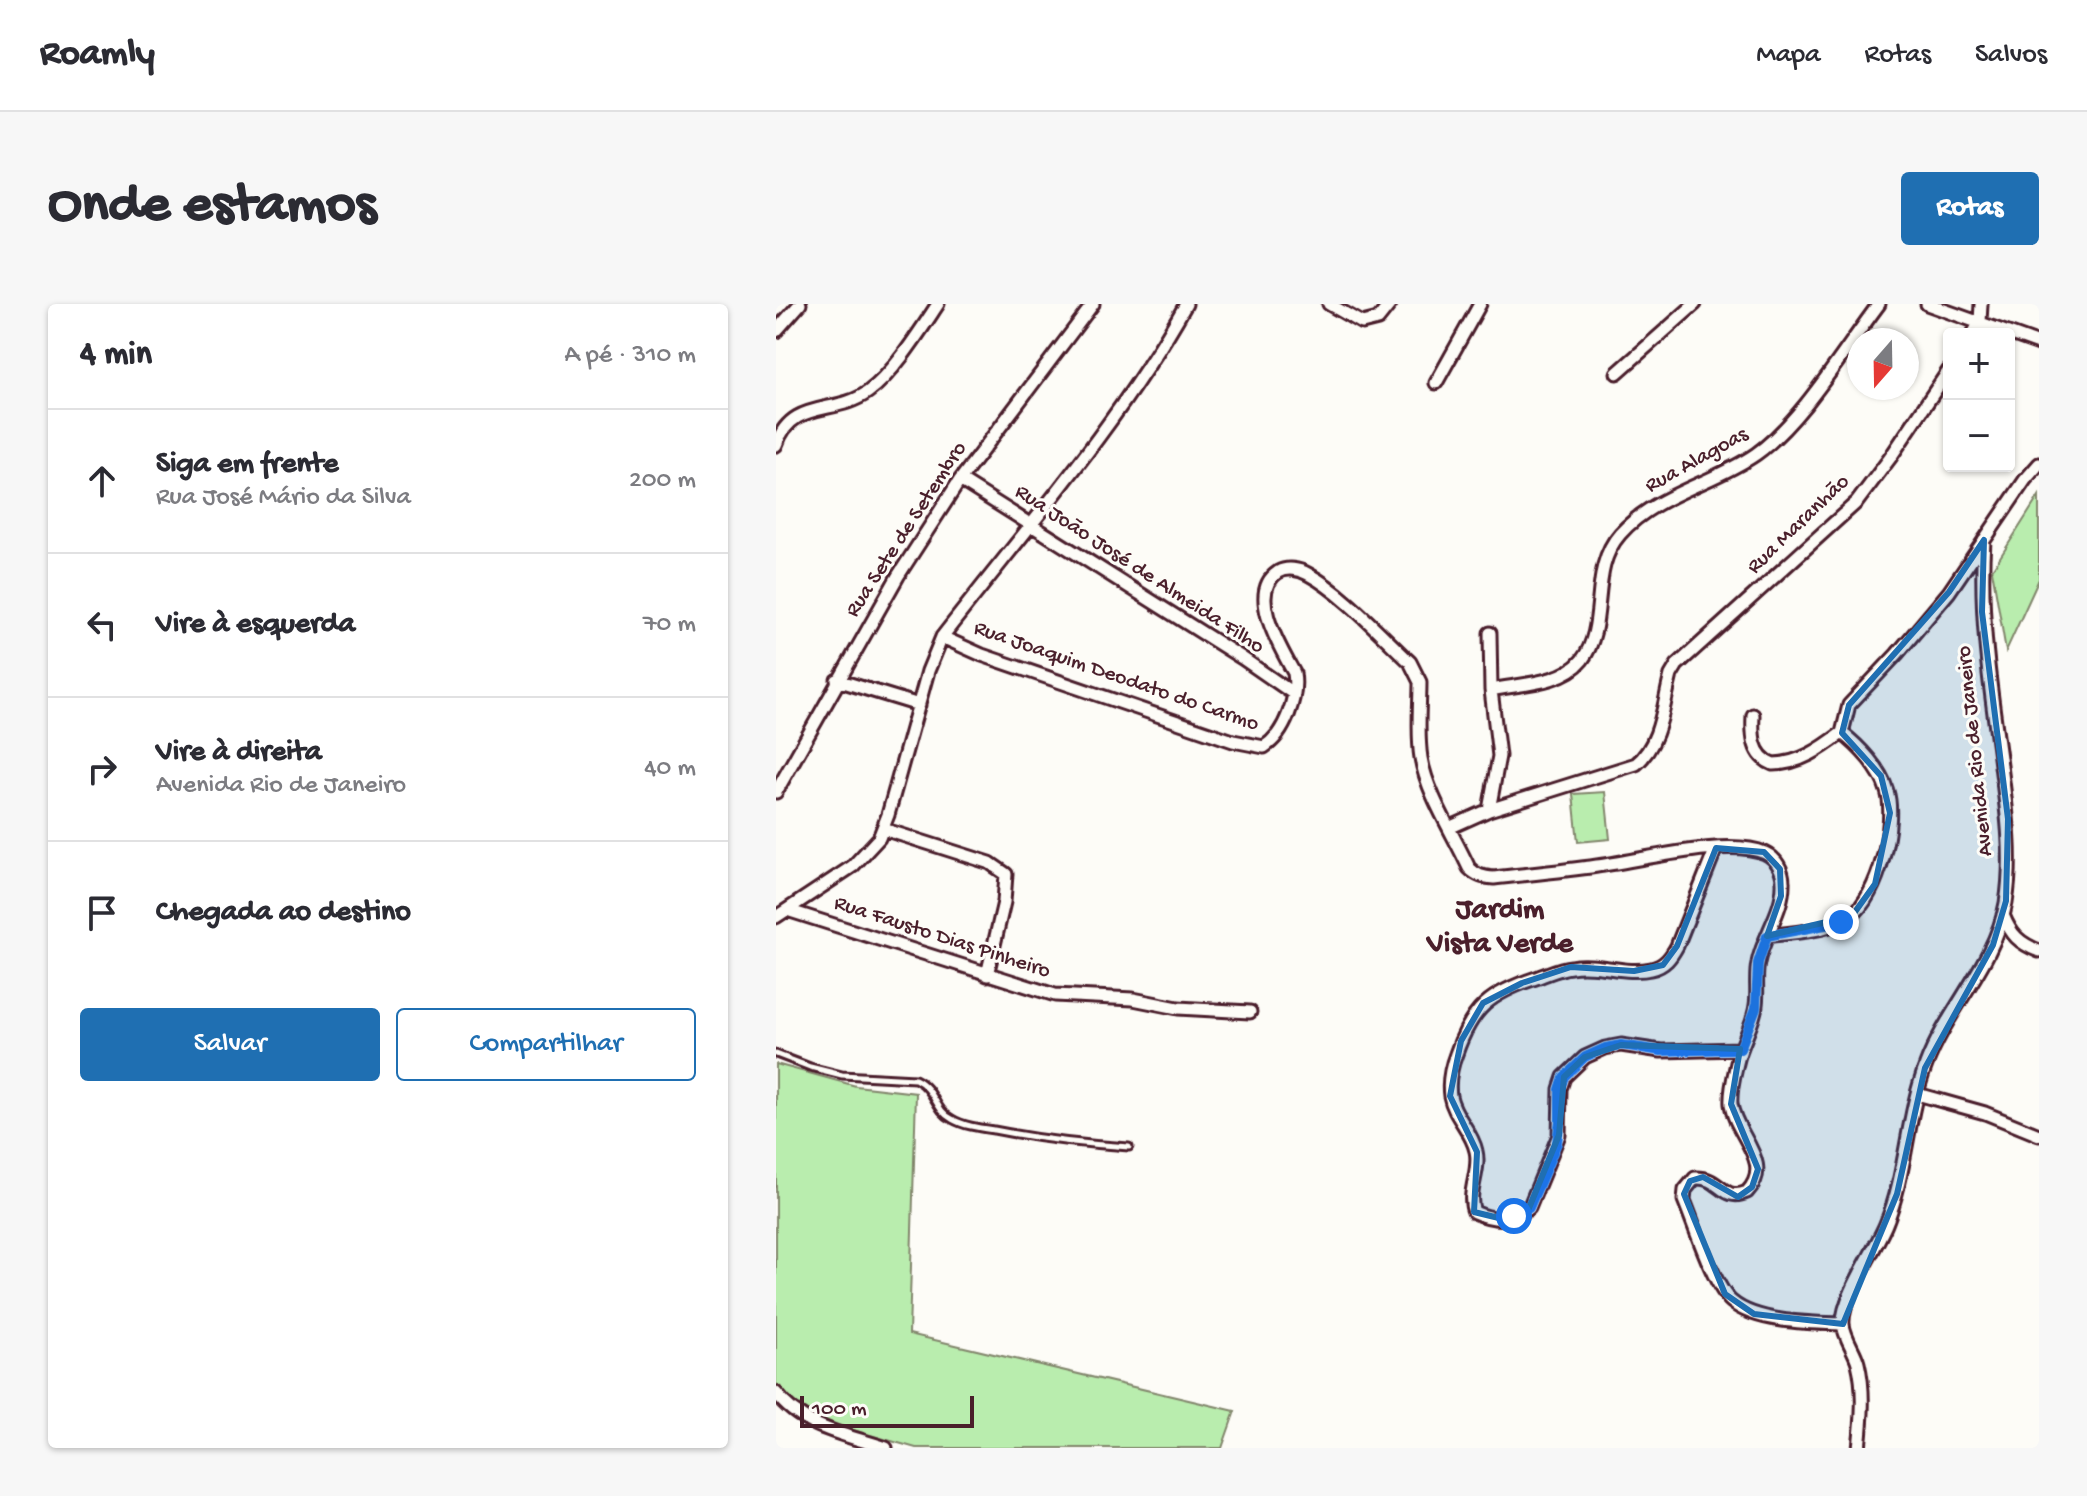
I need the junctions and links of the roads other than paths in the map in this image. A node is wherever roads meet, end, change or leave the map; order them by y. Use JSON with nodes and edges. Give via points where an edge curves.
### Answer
{"nodes":[{"id":1,"x":800,"y":304,"type":"edge"},
{"id":2,"x":938,"y":304,"type":"edge"},
{"id":3,"x":1093,"y":304,"type":"edge"},
{"id":4,"x":1186,"y":304,"type":"edge"},
{"id":5,"x":1329,"y":304,"type":"edge"},
{"id":6,"x":1390,"y":304,"type":"edge"},
{"id":7,"x":1480,"y":304,"type":"edge"},
{"id":8,"x":1695,"y":304,"type":"edge"},
{"id":9,"x":1879,"y":304,"type":"edge"},
{"id":10,"x":1927,"y":304,"type":"edge"},
{"id":11,"x":1981,"y":304,"type":"edge"},
{"id":12,"x":1980,"y":322,"type":"junction"},
{"id":13,"x":1976,"y":328,"type":"edge"},
{"id":14,"x":776,"y":331,"type":"edge"},
{"id":15,"x":2039,"y":344,"type":"edge"},
{"id":16,"x":1617,"y":373,"type":"dead end"},
{"id":17,"x":1943,"y":379,"type":"edge"},
{"id":18,"x":1436,"y":383,"type":"dead end"},
{"id":19,"x":776,"y":445,"type":"edge"},
{"id":20,"x":2039,"y":464,"type":"edge"},
{"id":21,"x":960,"y":480,"type":"junction"},
{"id":22,"x":1030,"y":524,"type":"junction"},
{"id":23,"x":1984,"y":540,"type":"junction"},
{"id":24,"x":1490,"y":633,"type":"dead end"},
{"id":25,"x":942,"y":637,"type":"junction"},
{"id":26,"x":837,"y":680,"type":"junction"},
{"id":27,"x":1491,"y":690,"type":"junction"},
{"id":28,"x":1294,"y":694,"type":"junction"},
{"id":29,"x":919,"y":705,"type":"junction"},
{"id":30,"x":1753,"y":715,"type":"dead end"},
{"id":31,"x":1842,"y":733,"type":"junction"},
{"id":32,"x":776,"y":792,"type":"edge"},
{"id":33,"x":1489,"y":810,"type":"junction"},
{"id":34,"x":1451,"y":827,"type":"junction"},
{"id":35,"x":883,"y":829,"type":"junction"},
{"id":36,"x":1716,"y":848,"type":"junction"},
{"id":37,"x":787,"y":910,"type":"junction"},
{"id":38,"x":2003,"y":914,"type":"junction"},
{"id":39,"x":776,"y":917,"type":"edge"},
{"id":40,"x":1767,"y":936,"type":"junction"},
{"id":41,"x":2039,"y":951,"type":"edge"},
{"id":42,"x":987,"y":975,"type":"junction"},
{"id":43,"x":1250,"y":1012,"type":"dead end"},
{"id":44,"x":1740,"y":1049,"type":"junction"},
{"id":45,"x":776,"y":1054,"type":"edge"},
{"id":46,"x":1917,"y":1094,"type":"junction"},
{"id":47,"x":2039,"y":1135,"type":"edge"},
{"id":48,"x":1129,"y":1147,"type":"dead end"},
{"id":49,"x":1843,"y":1324,"type":"junction"},
{"id":50,"x":776,"y":1393,"type":"edge"},
{"id":51,"x":886,"y":1448,"type":"edge"},
{"id":52,"x":1859,"y":1448,"type":"edge"}],
"edges":[{"from":1,"to":14,"type":"street"},
{"from":2,"to":19,"type":"street","via":[[873,387],[842,404],[801,414],[788,422]]},
{"from":3,"to":21,"type":"street","name":"Rua Sete de Setembro"},
{"from":4,"to":22,"type":"street","via":[[1111,417]]},
{"from":5,"to":6,"type":"street","via":[[1362,323],[1378,319]]},
{"from":7,"to":18,"type":"street"},
{"from":8,"to":16,"type":"street"},
{"from":9,"to":27,"type":"street","name":"Rua Alagoas","via":[[1769,444],[1643,514],[1619,535],[1605,556],[1593,632],[1583,659],[1561,675]]},
{"from":10,"to":12,"type":"street"},
{"from":11,"to":12,"type":"street"},
{"from":12,"to":13,"type":"street"},
{"from":12,"to":15,"type":"street"},
{"from":17,"to":33,"type":"street","name":"Rua Maranhão","via":[[1857,502],[1677,665],[1654,741],[1643,758]]},
{"from":20,"to":23,"type":"street"},
{"from":21,"to":22,"type":"street","name":"Rua João José de Almeida Filho"},
{"from":21,"to":26,"type":"street","name":"Rua Sete de Setembro"},
{"from":22,"to":25,"type":"street"},
{"from":22,"to":28,"type":"street","name":"Rua João José de Almeida Filho"},
{"from":23,"to":31,"type":"street","via":[[1949,592],[1849,705]]},
{"from":23,"to":38,"type":"street","name":"Avenida Rio de Janeiro","via":[[1982,612],[2008,819]]},
{"from":24,"to":27,"type":"street"},
{"from":25,"to":28,"type":"street","name":"Rua Joaquim Deodato do Carmo","via":[[1254,747],[1264,747],[1278,735]]},
{"from":25,"to":29,"type":"street"},
{"from":26,"to":29,"type":"street"},
{"from":26,"to":32,"type":"street","name":"Rua Sete de Setembro"},
{"from":27,"to":33,"type":"street","via":[[1499,756]]},
{"from":28,"to":34,"type":"street","via":[[1294,673],[1265,610],[1268,584],[1283,570],[1305,572],[1326,585],[1410,662],[1420,682],[1421,756]]},
{"from":29,"to":35,"type":"street"},
{"from":30,"to":31,"type":"street","via":[[1758,753],[1773,764],[1819,751]]},
{"from":31,"to":40,"type":"street","via":[[1888,792],[1888,826],[1875,884],[1869,897],[1841,922]]},
{"from":33,"to":34,"type":"street","name":"Rua Maranhão"},
{"from":34,"to":36,"type":"street","via":[[1469,868],[1481,877]]},
{"from":35,"to":37,"type":"street","via":[[853,866]]},
{"from":35,"to":42,"type":"street","via":[[990,863],[1006,874]]},
{"from":36,"to":40,"type":"street","via":[[1764,852],[1780,869],[1781,896]]},
{"from":36,"to":44,"type":"street","via":[[1677,946],[1663,965],[1634,971],[1589,965],[1556,971],[1497,993],[1472,1017],[1450,1079],[1455,1112],[1477,1152],[1474,1212],[1503,1219],[1529,1208],[1559,1135],[1564,1077],[1585,1057],[1621,1045],[1661,1051]]},
{"from":37,"to":39,"type":"street"},
{"from":37,"to":42,"type":"street","name":"Rua Fausto Dias Pinheiro"},
{"from":38,"to":41,"type":"street","via":[[2017,940]]},
{"from":38,"to":46,"type":"street","name":"Avenida Rio de Janeiro","via":[[1993,945],[1936,1041]]},
{"from":40,"to":44,"type":"street","via":[[1758,963],[1756,1008]]},
{"from":42,"to":43,"type":"street","name":"Rua Fausto Dias Pinheiro","via":[[1055,995]]},
{"from":44,"to":49,"type":"street","via":[[1731,1104],[1757,1161],[1756,1177],[1747,1192],[1735,1196],[1709,1178],[1695,1178],[1684,1200],[1732,1302],[1769,1317]]},
{"from":45,"to":48,"type":"lane","via":[[842,1075],[915,1079],[956,1122],[1048,1141]]},
{"from":46,"to":47,"type":"street"},
{"from":46,"to":49,"type":"street","name":"Avenida Rio de Janeiro","via":[[1897,1194]]},
{"from":49,"to":52,"type":"street","via":[[1862,1383]]},
{"from":50,"to":51,"type":"street","via":[[801,1417]]}]}
